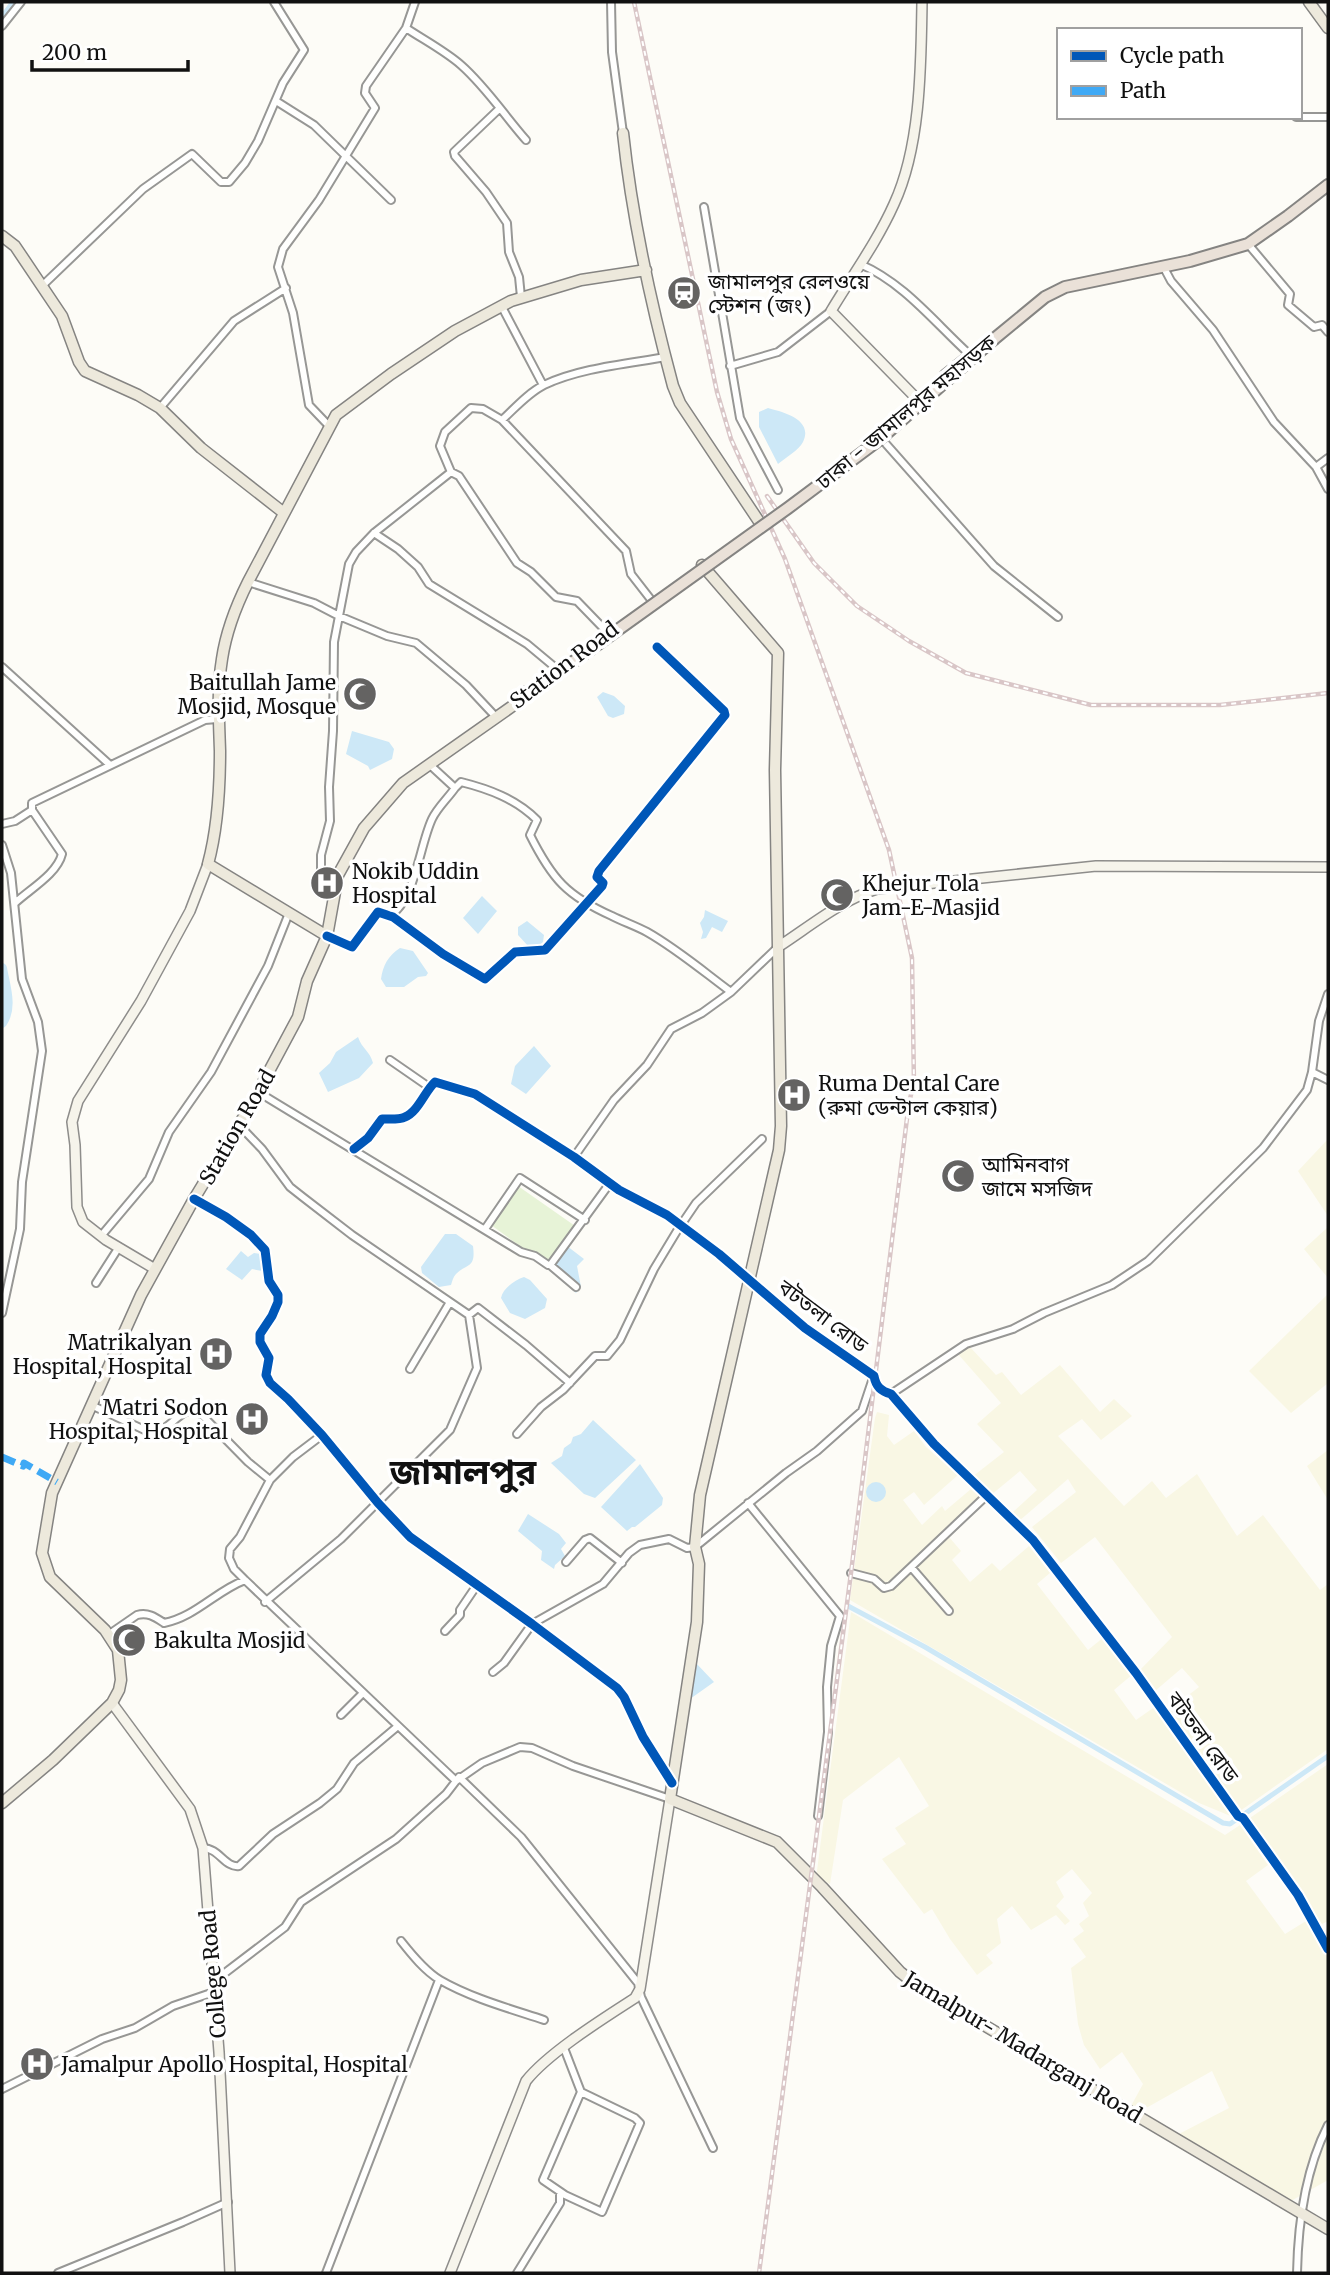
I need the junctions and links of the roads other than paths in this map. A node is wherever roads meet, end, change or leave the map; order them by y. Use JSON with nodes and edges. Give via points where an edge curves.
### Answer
{"nodes":[{"id":1,"x":21,"y":2,"type":"edge"},
{"id":2,"x":274,"y":2,"type":"edge"},
{"id":3,"x":415,"y":2,"type":"edge"},
{"id":4,"x":611,"y":2,"type":"edge"},
{"id":5,"x":922,"y":2,"type":"edge"},
{"id":6,"x":1309,"y":2,"type":"edge"},
{"id":7,"x":2,"y":26,"type":"edge"},
{"id":8,"x":406,"y":28,"type":"junction"},
{"id":9,"x":1328,"y":28,"type":"edge"},
{"id":10,"x":276,"y":101,"type":"junction"},
{"id":11,"x":499,"y":109,"type":"junction"},
{"id":12,"x":1302,"y":117,"type":"edge"},
{"id":13,"x":1328,"y":117,"type":"edge"},
{"id":14,"x":623,"y":133,"type":"joint"},
{"id":15,"x":526,"y":139,"type":"dead end"},
{"id":16,"x":344,"y":157,"type":"junction"},
{"id":17,"x":1328,"y":185,"type":"edge"},
{"id":18,"x":391,"y":200,"type":"dead end"},
{"id":19,"x":704,"y":207,"type":"dead end"},
{"id":20,"x":2,"y":236,"type":"edge"},
{"id":21,"x":1248,"y":244,"type":"junction"},
{"id":22,"x":860,"y":264,"type":"junction"},
{"id":23,"x":1163,"y":266,"type":"junction"},
{"id":24,"x":646,"y":270,"type":"junction"},
{"id":25,"x":43,"y":285,"type":"junction"},
{"id":26,"x":286,"y":288,"type":"junction"},
{"id":27,"x":521,"y":297,"type":"junction"},
{"id":28,"x":502,"y":307,"type":"junction"},
{"id":29,"x":831,"y":311,"type":"junction"},
{"id":30,"x":1328,"y":332,"type":"edge"},
{"id":31,"x":994,"y":339,"type":"junction"},
{"id":32,"x":969,"y":354,"type":"junction"},
{"id":33,"x":666,"y":357,"type":"junction"},
{"id":34,"x":730,"y":366,"type":"junction"},
{"id":35,"x":543,"y":386,"type":"junction"},
{"id":36,"x":918,"y":400,"type":"junction"},
{"id":37,"x":160,"y":408,"type":"junction"},
{"id":38,"x":502,"y":419,"type":"junction"},
{"id":39,"x":330,"y":426,"type":"junction"},
{"id":40,"x":878,"y":435,"type":"junction"},
{"id":41,"x":1328,"y":458,"type":"edge"},
{"id":42,"x":1316,"y":467,"type":"junction"},
{"id":43,"x":452,"y":472,"type":"junction"},
{"id":44,"x":1328,"y":489,"type":"edge"},
{"id":45,"x":778,"y":491,"type":"dead end"},
{"id":46,"x":284,"y":513,"type":"junction"},
{"id":47,"x":760,"y":523,"type":"junction"},
{"id":48,"x":374,"y":533,"type":"junction"},
{"id":49,"x":702,"y":565,"type":"junction"},
{"id":50,"x":248,"y":582,"type":"junction"},
{"id":51,"x":652,"y":601,"type":"junction"},
{"id":52,"x":339,"y":616,"type":"junction"},
{"id":53,"x":1058,"y":617,"type":"dead end"},
{"id":54,"x":607,"y":632,"type":"junction"},
{"id":55,"x":657,"y":646,"type":"dead end"},
{"id":56,"x":2,"y":667,"type":"edge"},
{"id":57,"x":557,"y":669,"type":"junction"},
{"id":58,"x":517,"y":703,"type":"junction"},
{"id":59,"x":495,"y":716,"type":"junction"},
{"id":60,"x":217,"y":719,"type":"junction"},
{"id":61,"x":429,"y":764,"type":"junction"},
{"id":62,"x":110,"y":765,"type":"junction"},
{"id":63,"x":455,"y":788,"type":"junction"},
{"id":64,"x":32,"y":810,"type":"junction"},
{"id":65,"x":2,"y":824,"type":"edge"},
{"id":66,"x":2,"y":845,"type":"edge"},
{"id":67,"x":208,"y":864,"type":"junction"},
{"id":68,"x":1328,"y":867,"type":"edge"},
{"id":69,"x":335,"y":890,"type":"junction"},
{"id":70,"x":15,"y":903,"type":"junction"},
{"id":71,"x":588,"y":904,"type":"junction"},
{"id":72,"x":289,"y":913,"type":"junction"},
{"id":73,"x":390,"y":916,"type":"junction"},
{"id":74,"x":327,"y":936,"type":"junction"},
{"id":75,"x":778,"y":947,"type":"junction"},
{"id":76,"x":731,"y":992,"type":"junction"},
{"id":77,"x":1328,"y":994,"type":"edge"},
{"id":78,"x":390,"y":1060,"type":"dead end"},
{"id":79,"x":1312,"y":1072,"type":"junction"},
{"id":80,"x":1328,"y":1080,"type":"edge"},
{"id":81,"x":429,"y":1087,"type":"junction"},
{"id":82,"x":258,"y":1092,"type":"junction"},
{"id":83,"x":239,"y":1125,"type":"junction"},
{"id":84,"x":762,"y":1139,"type":"dead end"},
{"id":85,"x":354,"y":1149,"type":"junction"},
{"id":86,"x":574,"y":1157,"type":"junction"},
{"id":87,"x":610,"y":1183,"type":"junction"},
{"id":88,"x":194,"y":1199,"type":"junction"},
{"id":89,"x":584,"y":1220,"type":"junction"},
{"id":90,"x":680,"y":1225,"type":"junction"},
{"id":91,"x":485,"y":1229,"type":"junction"},
{"id":92,"x":101,"y":1236,"type":"junction"},
{"id":93,"x":119,"y":1247,"type":"junction"},
{"id":94,"x":550,"y":1265,"type":"junction"},
{"id":95,"x":155,"y":1269,"type":"junction"},
{"id":96,"x":750,"y":1281,"type":"junction"},
{"id":97,"x":96,"y":1283,"type":"dead end"},
{"id":98,"x":576,"y":1287,"type":"dead end"},
{"id":99,"x":450,"y":1302,"type":"junction"},
{"id":100,"x":2,"y":1313,"type":"edge"},
{"id":101,"x":469,"y":1315,"type":"junction"},
{"id":102,"x":410,"y":1369,"type":"dead end"},
{"id":103,"x":874,"y":1376,"type":"junction"},
{"id":104,"x":570,"y":1384,"type":"junction"},
{"id":105,"x":891,"y":1394,"type":"junction"},
{"id":106,"x":91,"y":1405,"type":"junction"},
{"id":107,"x":517,"y":1434,"type":"dead end"},
{"id":108,"x":322,"y":1435,"type":"junction"},
{"id":109,"x":270,"y":1480,"type":"junction"},
{"id":110,"x":986,"y":1496,"type":"junction"},
{"id":111,"x":378,"y":1503,"type":"junction"},
{"id":112,"x":748,"y":1503,"type":"junction"},
{"id":113,"x":695,"y":1547,"type":"junction"},
{"id":114,"x":566,"y":1562,"type":"dead end"},
{"id":115,"x":622,"y":1563,"type":"junction"},
{"id":116,"x":911,"y":1567,"type":"junction"},
{"id":117,"x":851,"y":1573,"type":"dead end"},
{"id":118,"x":245,"y":1580,"type":"junction"},
{"id":119,"x":477,"y":1585,"type":"junction"},
{"id":120,"x":265,"y":1602,"type":"junction"},
{"id":121,"x":949,"y":1611,"type":"dead end"},
{"id":122,"x":532,"y":1624,"type":"junction"},
{"id":123,"x":445,"y":1631,"type":"dead end"},
{"id":124,"x":108,"y":1635,"type":"junction"},
{"id":125,"x":493,"y":1672,"type":"dead end"},
{"id":126,"x":363,"y":1693,"type":"junction"},
{"id":127,"x":112,"y":1703,"type":"junction"},
{"id":128,"x":341,"y":1716,"type":"dead end"},
{"id":129,"x":398,"y":1726,"type":"junction"},
{"id":130,"x":458,"y":1779,"type":"junction"},
{"id":131,"x":671,"y":1783,"type":"junction"},
{"id":132,"x":670,"y":1799,"type":"junction"},
{"id":133,"x":2,"y":1803,"type":"edge"},
{"id":134,"x":818,"y":1816,"type":"dead end"},
{"id":135,"x":203,"y":1848,"type":"junction"},
{"id":136,"x":401,"y":1941,"type":"dead end"},
{"id":137,"x":1328,"y":1949,"type":"edge"},
{"id":138,"x":439,"y":1980,"type":"junction"},
{"id":139,"x":214,"y":1987,"type":"junction"},
{"id":140,"x":640,"y":1989,"type":"junction"},
{"id":141,"x":544,"y":2020,"type":"dead end"},
{"id":142,"x":564,"y":2048,"type":"junction"},
{"id":143,"x":2,"y":2089,"type":"edge"},
{"id":144,"x":581,"y":2092,"type":"junction"},
{"id":145,"x":1328,"y":2124,"type":"edge"},
{"id":146,"x":713,"y":2148,"type":"dead end"},
{"id":147,"x":560,"y":2192,"type":"junction"},
{"id":148,"x":571,"y":2197,"type":"junction"},
{"id":149,"x":228,"y":2202,"type":"junction"},
{"id":150,"x":560,"y":2203,"type":"junction"},
{"id":151,"x":1302,"y":2214,"type":"junction"},
{"id":152,"x":1328,"y":2229,"type":"edge"},
{"id":153,"x":58,"y":2273,"type":"edge"},
{"id":154,"x":230,"y":2273,"type":"edge"},
{"id":155,"x":326,"y":2273,"type":"edge"},
{"id":156,"x":450,"y":2273,"type":"edge"},
{"id":157,"x":517,"y":2273,"type":"edge"},
{"id":158,"x":1297,"y":2273,"type":"edge"}],
"edges":[{"from":1,"to":7,"type":"street"},
{"from":2,"to":10,"type":"street","via":[[304,50]]},
{"from":3,"to":8,"type":"street"},
{"from":4,"to":14,"type":"street","via":[[612,52]]},
{"from":5,"to":22,"type":"main road","via":[[918,99],[907,166],[895,202]]},
{"from":6,"to":9,"type":"main road"},
{"from":8,"to":11,"type":"street","via":[[460,63]]},
{"from":8,"to":16,"type":"street","via":[[366,86],[365,93],[375,108]]},
{"from":10,"to":16,"type":"street","via":[[314,125]]},
{"from":10,"to":25,"type":"street","via":[[245,163],[229,182],[221,182],[192,154],[144,189]]},
{"from":11,"to":15,"type":"street"},
{"from":11,"to":27,"type":"street","via":[[454,152],[507,223]]},
{"from":12,"to":13,"type":"street"},
{"from":14,"to":24,"type":"main road"},
{"from":16,"to":18,"type":"street"},
{"from":16,"to":26,"type":"street","via":[[283,249],[278,267]]},
{"from":17,"to":21,"type":"highway","name":"ঢাকা - জামালপুর মহাসড়ক"},
{"from":19,"to":34,"type":"street"},
{"from":20,"to":25,"type":"main road","via":[[15,246]]},
{"from":21,"to":23,"type":"highway","name":"ঢাকা - জামালপুর মহাসড়ক"},
{"from":21,"to":30,"type":"street","via":[[1290,295],[1288,304],[1314,327],[1322,325]]},
{"from":22,"to":29,"type":"main road"},
{"from":22,"to":32,"type":"street","via":[[914,299]]},
{"from":23,"to":31,"type":"highway","name":"ঢাকা - জামালপুর মহাসড়ক","via":[[1065,287],[1045,297]]},
{"from":23,"to":42,"type":"street","via":[[1213,330],[1274,422]]},
{"from":24,"to":27,"type":"main road","via":[[581,280]]},
{"from":24,"to":33,"type":"main road"},
{"from":25,"to":37,"type":"main road","via":[[85,371]]},
{"from":26,"to":37,"type":"street","via":[[233,321]]},
{"from":26,"to":39,"type":"street","via":[[309,405]]},
{"from":27,"to":28,"type":"main road"},
{"from":28,"to":35,"type":"street"},
{"from":28,"to":39,"type":"main road","via":[[455,331],[391,374],[336,415]]},
{"from":29,"to":34,"type":"street","via":[[778,352]]},
{"from":29,"to":36,"type":"main road"},
{"from":31,"to":32,"type":"main road","name":"Station Road"},
{"from":31,"to":58,"type":"highway","name":"ঢাকা - জামালপুর মহাসড়ক","bridge":true,"via":[[879,440]]},
{"from":32,"to":36,"type":"main road","name":"Station Road"},
{"from":33,"to":35,"type":"street","via":[[581,373]]},
{"from":33,"to":47,"type":"main road","via":[[680,403]]},
{"from":34,"to":45,"type":"street","via":[[740,418]]},
{"from":35,"to":38,"type":"street"},
{"from":36,"to":40,"type":"main road","name":"Station Road"},
{"from":37,"to":46,"type":"main road","via":[[201,448]]},
{"from":38,"to":43,"type":"street","via":[[471,408],[445,432],[440,446]]},
{"from":38,"to":51,"type":"street","via":[[626,551],[631,573]]},
{"from":39,"to":46,"type":"main road"},
{"from":40,"to":47,"type":"main road","name":"Station Road"},
{"from":40,"to":53,"type":"street","via":[[994,566]]},
{"from":41,"to":42,"type":"street"},
{"from":42,"to":44,"type":"street"},
{"from":43,"to":48,"type":"street"},
{"from":43,"to":54,"type":"street","via":[[517,563],[556,597],[578,601]]},
{"from":46,"to":50,"type":"main road"},
{"from":47,"to":49,"type":"main road","name":"Station Road"},
{"from":48,"to":52,"type":"street","via":[[349,564]]},
{"from":48,"to":57,"type":"street","via":[[418,567],[429,584],[527,644]]},
{"from":49,"to":51,"type":"main road","name":"Station Road"},
{"from":49,"to":75,"type":"main road","via":[[778,653]]},
{"from":50,"to":52,"type":"street"},
{"from":50,"to":60,"type":"main road","via":[[235,609],[222,659]]},
{"from":51,"to":54,"type":"main road","name":"Station Road"},
{"from":52,"to":59,"type":"street","via":[[416,643]]},
{"from":52,"to":69,"type":"street","via":[[334,642],[330,821],[321,855],[323,873]]},
{"from":54,"to":57,"type":"main road","name":"Station Road"},
{"from":55,"to":71,"type":"street","via":[[725,715],[599,871],[603,883]]},
{"from":56,"to":62,"type":"street"},
{"from":57,"to":58,"type":"main road","name":"Station Road","via":[[517,697]]},
{"from":58,"to":59,"type":"main road","name":"Station Road"},
{"from":59,"to":61,"type":"main road","name":"Station Road"},
{"from":60,"to":62,"type":"street","via":[[205,720]]},
{"from":60,"to":67,"type":"main road","via":[[217,822]]},
{"from":61,"to":63,"type":"street"},
{"from":61,"to":69,"type":"main road","name":"Station Road","via":[[403,783],[364,828],[338,875]]},
{"from":62,"to":64,"type":"street","via":[[32,803]]},
{"from":63,"to":71,"type":"street","via":[[461,782],[483,787],[527,810],[537,820],[530,835],[559,883]]},
{"from":63,"to":73,"type":"street","via":[[433,817],[402,903]]},
{"from":64,"to":65,"type":"street"},
{"from":64,"to":70,"type":"street","via":[[62,854],[48,874]]},
{"from":66,"to":70,"type":"street"},
{"from":67,"to":72,"type":"main road"},
{"from":67,"to":92,"type":"main road","via":[[184,922],[141,1001],[78,1101],[72,1122],[77,1207],[83,1222]]},
{"from":68,"to":75,"type":"main road","via":[[1096,866],[923,882],[865,893]]},
{"from":69,"to":74,"type":"main road","name":"Station Road"},
{"from":70,"to":100,"type":"street","via":[[22,979],[38,1022],[42,1051],[22,1182],[20,1229]]},
{"from":71,"to":73,"type":"street","via":[[545,950],[515,952],[485,979]]},
{"from":71,"to":76,"type":"street","via":[[646,931]]},
{"from":72,"to":74,"type":"main road"},
{"from":72,"to":92,"type":"street","via":[[268,966],[211,1072],[169,1132],[149,1179]]},
{"from":73,"to":74,"type":"street","via":[[378,912],[352,947]]},
{"from":74,"to":82,"type":"main road","name":"Station Road","via":[[307,981],[298,1017]]},
{"from":75,"to":76,"type":"street"},
{"from":75,"to":96,"type":"main road","via":[[779,1150]]},
{"from":76,"to":86,"type":"street","via":[[671,1029]]},
{"from":77,"to":79,"type":"street"},
{"from":78,"to":81,"type":"street"},
{"from":79,"to":80,"type":"street"},
{"from":79,"to":105,"type":"street","via":[[1307,1090],[1263,1148],[1148,1261],[1112,1285],[1013,1329],[966,1344]]},
{"from":81,"to":85,"type":"street","via":[[412,1113],[382,1119]]},
{"from":81,"to":86,"type":"street","name":"বটতলা রোড","via":[[435,1082],[475,1094]]},
{"from":82,"to":83,"type":"main road","name":"Station Road"},
{"from":82,"to":85,"type":"street"},
{"from":83,"to":88,"type":"main road","name":"Station Road"},
{"from":83,"to":99,"type":"street","via":[[304,1198]]},
{"from":84,"to":90,"type":"street","via":[[695,1203]]},
{"from":85,"to":91,"type":"street"},
{"from":86,"to":87,"type":"street","name":"বটতলা রোড"},
{"from":87,"to":89,"type":"street"},
{"from":87,"to":90,"type":"street","name":"বটতলা রোড"},
{"from":88,"to":95,"type":"main road","name":"Station Road"},
{"from":88,"to":108,"type":"street","via":[[226,1217],[265,1250],[269,1281],[278,1295],[260,1334],[269,1358],[266,1375]]},
{"from":89,"to":91,"type":"street","via":[[520,1178]]},
{"from":89,"to":94,"type":"street"},
{"from":90,"to":96,"type":"street","name":"বটতলা রোড"},
{"from":90,"to":104,"type":"street","via":[[620,1340],[607,1356],[595,1356]]},
{"from":91,"to":94,"type":"street"},
{"from":92,"to":93,"type":"main road"},
{"from":93,"to":95,"type":"main road"},
{"from":93,"to":97,"type":"street"},
{"from":94,"to":98,"type":"street"},
{"from":95,"to":106,"type":"main road","name":"Station Road"},
{"from":96,"to":103,"type":"street","name":"বটতলা রোড","via":[[805,1328]]},
{"from":96,"to":113,"type":"main road","via":[[700,1495]]},
{"from":99,"to":101,"type":"street"},
{"from":99,"to":102,"type":"street"},
{"from":101,"to":104,"type":"street","via":[[478,1308]]},
{"from":101,"to":111,"type":"street","via":[[477,1368],[450,1430]]},
{"from":103,"to":105,"type":"street","name":"বটতলা রোড","via":[[875,1384]]},
{"from":103,"to":112,"type":"street","via":[[862,1411]]},
{"from":104,"to":107,"type":"street"},
{"from":105,"to":110,"type":"street","name":"বটতলা রোড"},
{"from":106,"to":109,"type":"street","via":[[151,1433],[159,1432],[188,1409],[196,1409]]},
{"from":106,"to":124,"type":"main road","name":"Station Road","via":[[52,1493],[42,1553],[50,1577]]},
{"from":108,"to":109,"type":"street"},
{"from":108,"to":111,"type":"street"},
{"from":109,"to":118,"type":"street","via":[[230,1549],[234,1569]]},
{"from":110,"to":116,"type":"street"},
{"from":110,"to":137,"type":"street","name":"বটতলা রোড","via":[[1033,1539],[1136,1673],[1298,1895]]},
{"from":111,"to":119,"type":"street","via":[[410,1537]]},
{"from":111,"to":120,"type":"street"},
{"from":112,"to":113,"type":"street"},
{"from":112,"to":134,"type":"street","via":[[840,1616],[831,1646],[828,1732]]},
{"from":113,"to":115,"type":"street","via":[[669,1539],[640,1545]]},
{"from":113,"to":131,"type":"main road","via":[[699,1564],[697,1622]]},
{"from":114,"to":115,"type":"street","via":[[590,1538]]},
{"from":115,"to":122,"type":"street","via":[[603,1584]]},
{"from":116,"to":117,"type":"street","via":[[884,1588],[874,1579]]},
{"from":116,"to":121,"type":"street"},
{"from":118,"to":120,"type":"street"},
{"from":118,"to":124,"type":"street","via":[[173,1621],[164,1623],[142,1613]]},
{"from":119,"to":122,"type":"street"},
{"from":119,"to":123,"type":"street"},
{"from":120,"to":126,"type":"street"},
{"from":122,"to":125,"type":"street"},
{"from":122,"to":131,"type":"street","via":[[617,1688]]},
{"from":124,"to":127,"type":"main road","name":"Station Road","via":[[118,1650],[121,1680]]},
{"from":126,"to":128,"type":"street"},
{"from":126,"to":129,"type":"street"},
{"from":127,"to":133,"type":"main road"},
{"from":127,"to":135,"type":"main road","name":"College Road","via":[[190,1809]]},
{"from":129,"to":130,"type":"street"},
{"from":129,"to":135,"type":"street","via":[[354,1763],[320,1803],[273,1834],[239,1866],[231,1866],[212,1848]]},
{"from":130,"to":132,"type":"street","via":[[500,1754],[532,1748]]},
{"from":130,"to":139,"type":"street","via":[[396,1839],[301,1902],[285,1927]]},
{"from":130,"to":140,"type":"street","via":[[521,1837]]},
{"from":131,"to":132,"type":"main road"},
{"from":132,"to":140,"type":"main road"},
{"from":132,"to":151,"type":"main road","name":"Jamalpur- Madarganj Road","via":[[777,1842],[918,1986]]},
{"from":135,"to":139,"type":"main road","name":"College Road"},
{"from":136,"to":138,"type":"street"},
{"from":138,"to":141,"type":"street"},
{"from":138,"to":155,"type":"street"},
{"from":139,"to":143,"type":"street"},
{"from":139,"to":149,"type":"main road","name":"College Road"},
{"from":140,"to":142,"type":"main road","via":[[635,1998]]},
{"from":140,"to":146,"type":"street"},
{"from":142,"to":144,"type":"street"},
{"from":142,"to":156,"type":"main road","via":[[526,2081]]},
{"from":144,"to":147,"type":"street","via":[[542,2180]]},
{"from":144,"to":148,"type":"street","via":[[640,2123],[602,2212]]},
{"from":145,"to":151,"type":"street","via":[[1308,2176]]},
{"from":147,"to":148,"type":"street"},
{"from":147,"to":150,"type":"street"},
{"from":148,"to":150,"type":"street"},
{"from":149,"to":153,"type":"street"},
{"from":149,"to":154,"type":"main road","name":"College Road"},
{"from":150,"to":157,"type":"street"},
{"from":151,"to":152,"type":"main road","name":"Jamalpur- Madarganj Road"},
{"from":151,"to":158,"type":"street"}]}
